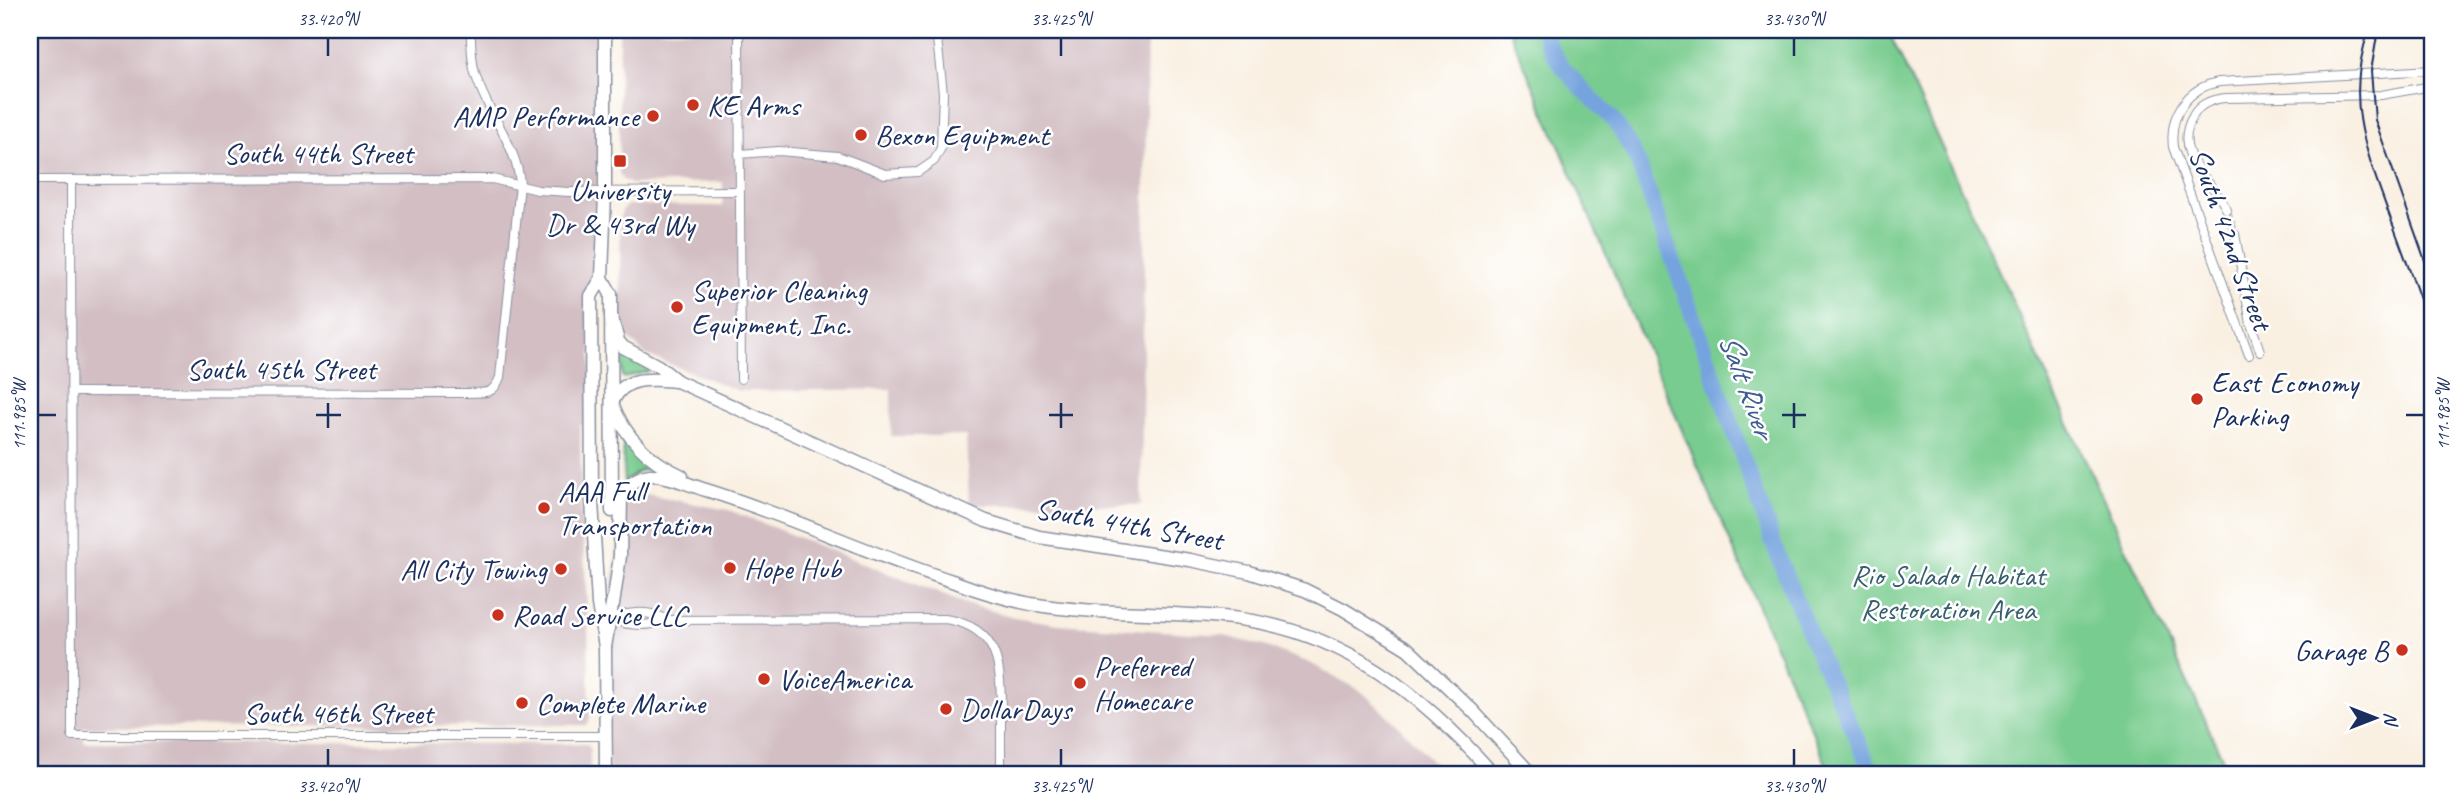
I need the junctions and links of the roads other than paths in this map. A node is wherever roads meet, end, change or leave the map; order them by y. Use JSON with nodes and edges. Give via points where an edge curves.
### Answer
{"nodes":[{"id":1,"x":470,"y":30,"type":"edge"},
{"id":2,"x":605,"y":30,"type":"edge"},
{"id":3,"x":739,"y":30,"type":"edge"},
{"id":4,"x":936,"y":30,"type":"edge"},
{"id":5,"x":2432,"y":70,"type":"edge"},
{"id":6,"x":2257,"y":80,"type":"junction"},
{"id":7,"x":2432,"y":86,"type":"edge"},
{"id":8,"x":2257,"y":97,"type":"junction"},
{"id":9,"x":739,"y":154,"type":"junction"},
{"id":10,"x":30,"y":180,"type":"edge"},
{"id":11,"x":71,"y":180,"type":"junction"},
{"id":12,"x":520,"y":184,"type":"junction"},
{"id":13,"x":738,"y":191,"type":"junction"},
{"id":14,"x":606,"y":192,"type":"junction"},
{"id":15,"x":2227,"y":210,"type":"tunnel mouth"},
{"id":16,"x":2235,"y":234,"type":"tunnel mouth"},
{"id":17,"x":602,"y":278,"type":"junction"},
{"id":18,"x":611,"y":315,"type":"junction"},
{"id":19,"x":2260,"y":351,"type":"dead end"},
{"id":20,"x":2249,"y":355,"type":"dead end"},
{"id":21,"x":741,"y":379,"type":"dead end"},
{"id":22,"x":677,"y":381,"type":"junction"},
{"id":23,"x":73,"y":392,"type":"junction"},
{"id":24,"x":591,"y":403,"type":"junction"},
{"id":25,"x":612,"y":403,"type":"junction"},
{"id":26,"x":723,"y":495,"type":"junction"},
{"id":27,"x":613,"y":605,"type":"junction"},
{"id":28,"x":605,"y":620,"type":"junction"},
{"id":29,"x":605,"y":736,"type":"junction"},
{"id":30,"x":605,"y":773,"type":"edge"},
{"id":31,"x":1001,"y":775,"type":"edge"},
{"id":32,"x":1494,"y":775,"type":"edge"},
{"id":33,"x":1532,"y":775,"type":"edge"}],
"edges":[{"from":1,"to":12,"type":"street","via":[[474,72],[517,161]]},
{"from":2,"to":14,"type":"main road"},
{"from":3,"to":9,"type":"street"},
{"from":4,"to":9,"type":"street","via":[[943,93],[941,148],[934,161],[918,172],[885,174],[838,156],[779,150]]},
{"from":5,"to":6,"type":"street","name":"South 42nd Street"},
{"from":6,"to":8,"type":"street"},
{"from":6,"to":20,"type":"street","name":"South 42nd Street","via":[[2213,83],[2195,91],[2179,109],[2172,134],[2175,154]]},
{"from":7,"to":8,"type":"street","name":"South 42nd Street","via":[[2381,95]]},
{"from":8,"to":15,"type":"street","name":"South 42nd Street","via":[[2208,102],[2195,112],[2187,130],[2194,163]]},
{"from":9,"to":13,"type":"street"},
{"from":10,"to":11,"type":"street","name":"South 44th Street"},
{"from":11,"to":12,"type":"street","name":"South 44th Street","via":[[492,179]]},
{"from":11,"to":23,"type":"street"},
{"from":12,"to":14,"type":"street","name":"South 44th Street","via":[[538,190]]},
{"from":12,"to":23,"type":"street","name":"South 45th Street","via":[[500,377],[489,392]]},
{"from":13,"to":14,"type":"street","name":"South 44th Street"},
{"from":13,"to":21,"type":"street"},
{"from":14,"to":17,"type":"main road"},
{"from":16,"to":19,"type":"street","name":"South 42nd Street"},
{"from":17,"to":18,"type":"main road","via":[[611,294]]},
{"from":17,"to":24,"type":"main road","via":[[591,296]]},
{"from":18,"to":22,"type":"main road","via":[[623,347]]},
{"from":18,"to":25,"type":"main road"},
{"from":22,"to":25,"type":"main road","via":[[639,380],[622,387]]},
{"from":22,"to":33,"type":"main road","name":"South 44th Street","via":[[986,521],[1039,537],[1249,572],[1305,590],[1408,649]]},
{"from":23,"to":29,"type":"street","name":"South 46th Street","via":[[72,736]]},
{"from":24,"to":25,"type":"main road"},
{"from":24,"to":28,"type":"main road","via":[[592,500]]},
{"from":25,"to":26,"type":"main road","via":[[621,423],[655,462]]},
{"from":25,"to":27,"type":"main road"},
{"from":26,"to":27,"type":"main road","via":[[652,475],[638,478],[625,489],[620,502],[620,556]]},
{"from":26,"to":32,"type":"main road","via":[[1012,600],[1233,618],[1312,637],[1402,685]]},
{"from":27,"to":28,"type":"main road"},
{"from":28,"to":29,"type":"main road"},
{"from":28,"to":31,"type":"street","via":[[626,613],[656,613],[667,620],[959,621],[983,636],[1000,668]]},
{"from":29,"to":30,"type":"main road"}]}
